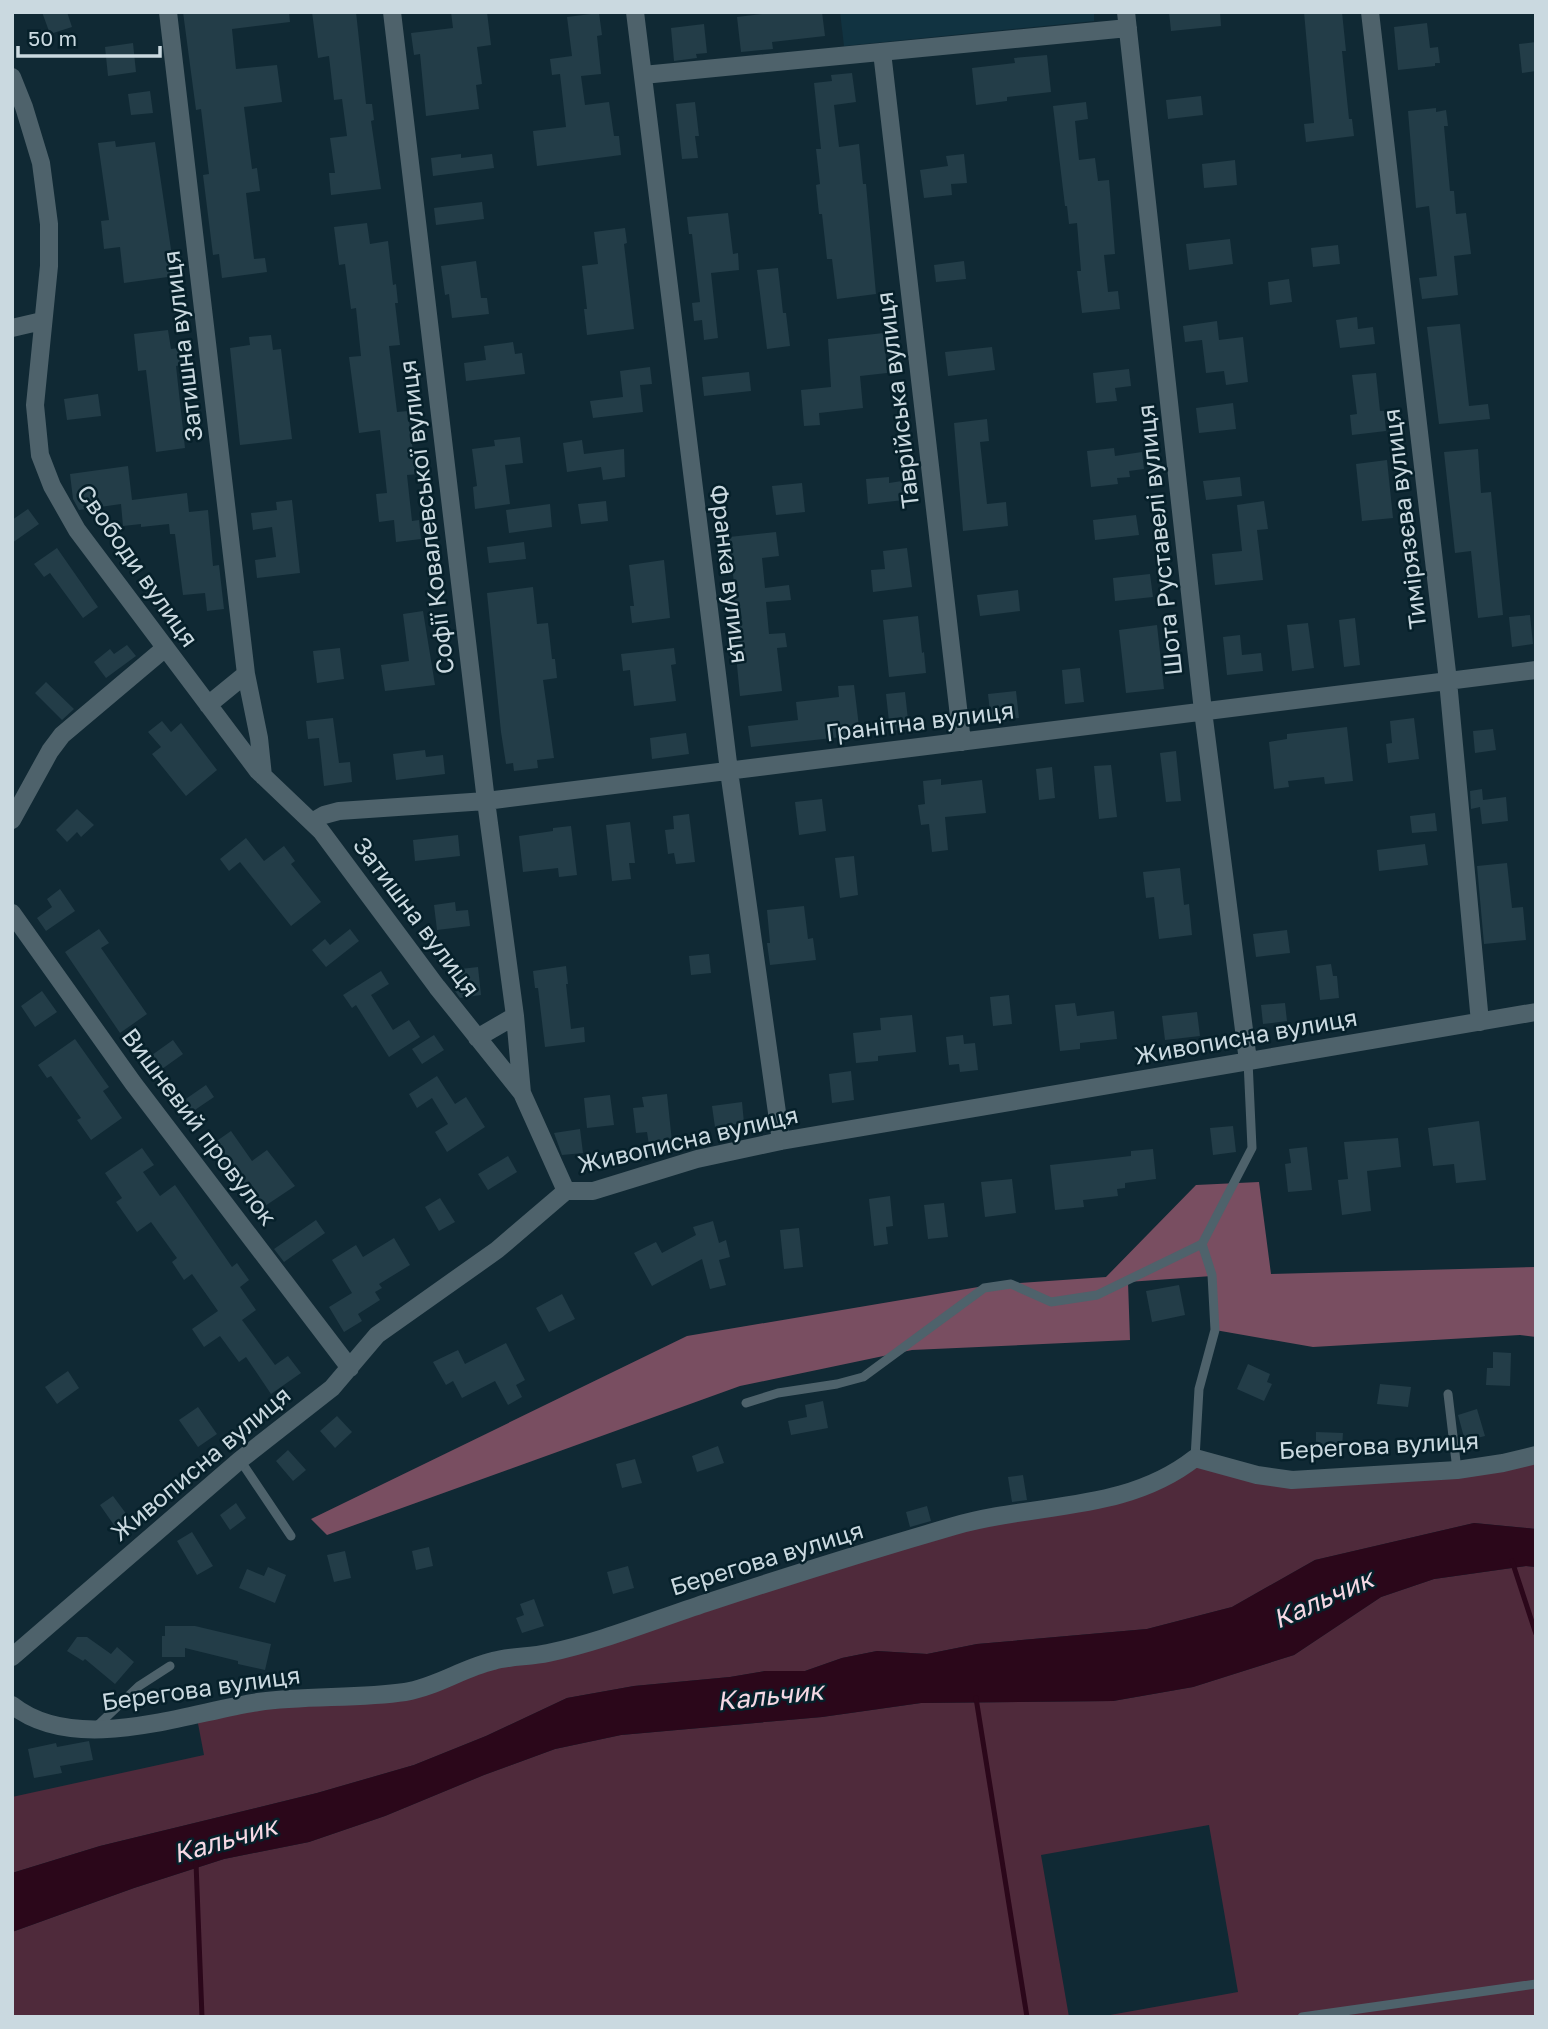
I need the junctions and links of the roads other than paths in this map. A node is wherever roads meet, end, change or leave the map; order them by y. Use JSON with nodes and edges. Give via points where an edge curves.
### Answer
{"nodes":[{"id":1,"x":168,"y":12,"type":"edge"},
{"id":2,"x":391,"y":12,"type":"edge"},
{"id":3,"x":635,"y":12,"type":"edge"},
{"id":4,"x":1370,"y":12,"type":"edge"},
{"id":5,"x":1127,"y":20,"type":"edge"},
{"id":6,"x":882,"y":52,"type":"junction"},
{"id":7,"x":643,"y":75,"type":"junction"},
{"id":8,"x":12,"y":77,"type":"edge"},
{"id":9,"x":42,"y":321,"type":"junction"},
{"id":10,"x":12,"y":328,"type":"edge"},
{"id":11,"x":164,"y":649,"type":"junction"},
{"id":12,"x":1536,"y":670,"type":"edge"},
{"id":13,"x":246,"y":674,"type":"junction"},
{"id":14,"x":1448,"y":681,"type":"junction"},
{"id":15,"x":208,"y":705,"type":"junction"},
{"id":16,"x":1203,"y":711,"type":"junction"},
{"id":17,"x":962,"y":742,"type":"junction"},
{"id":18,"x":729,"y":771,"type":"junction"},
{"id":19,"x":263,"y":776,"type":"junction"},
{"id":20,"x":486,"y":801,"type":"junction"},
{"id":21,"x":12,"y":820,"type":"edge"},
{"id":22,"x":312,"y":822,"type":"junction"},
{"id":23,"x":12,"y":913,"type":"edge"},
{"id":24,"x":1536,"y":1012,"type":"edge"},
{"id":25,"x":515,"y":1016,"type":"junction"},
{"id":26,"x":1480,"y":1022,"type":"junction"},
{"id":27,"x":477,"y":1038,"type":"junction"},
{"id":28,"x":1248,"y":1061,"type":"junction"},
{"id":29,"x":522,"y":1093,"type":"junction"},
{"id":30,"x":780,"y":1141,"type":"junction"},
{"id":31,"x":566,"y":1191,"type":"junction"},
{"id":32,"x":1202,"y":1244,"type":"junction"},
{"id":33,"x":350,"y":1368,"type":"junction"},
{"id":34,"x":1448,"y":1394,"type":"dead end"},
{"id":35,"x":746,"y":1403,"type":"dead end"},
{"id":36,"x":1536,"y":1455,"type":"edge"},
{"id":37,"x":1195,"y":1458,"type":"junction"},
{"id":38,"x":240,"y":1460,"type":"junction"},
{"id":39,"x":1457,"y":1470,"type":"junction"},
{"id":40,"x":291,"y":1536,"type":"dead end"},
{"id":41,"x":12,"y":1657,"type":"edge"},
{"id":42,"x":170,"y":1666,"type":"dead end"},
{"id":43,"x":12,"y":1705,"type":"edge"},
{"id":44,"x":93,"y":1729,"type":"junction"},
{"id":45,"x":1536,"y":1984,"type":"edge"},
{"id":46,"x":1302,"y":2017,"type":"edge"}],
"edges":[{"from":1,"to":13,"type":"street","name":"Затишна вулиця"},
{"from":2,"to":20,"type":"street","name":"Софії Ковалевської вулиця"},
{"from":3,"to":7,"type":"street","name":"Франка вулиця"},
{"from":4,"to":14,"type":"street","name":"Тимірязєва вулиця"},
{"from":5,"to":6,"type":"street"},
{"from":5,"to":16,"type":"street","name":"Шота Руставелі вулиця"},
{"from":6,"to":7,"type":"street"},
{"from":6,"to":17,"type":"street","name":"Таврійська вулиця"},
{"from":7,"to":18,"type":"street","name":"Франка вулиця"},
{"from":8,"to":9,"type":"street","name":"Свободи вулиця","via":[[41,163],[49,225]]},
{"from":9,"to":10,"type":"street"},
{"from":9,"to":11,"type":"street","name":"Свободи вулиця","via":[[35,405],[40,455],[77,530]]},
{"from":11,"to":15,"type":"street","name":"Свободи вулиця"},
{"from":11,"to":21,"type":"street","via":[[62,735]]},
{"from":12,"to":14,"type":"street","name":"Гранітна вулиця"},
{"from":13,"to":15,"type":"street"},
{"from":13,"to":19,"type":"street","name":"Затишна вулиця"},
{"from":14,"to":16,"type":"street","name":"Гранітна вулиця"},
{"from":14,"to":26,"type":"street","name":"Тимірязєва вулиця"},
{"from":15,"to":19,"type":"street","name":"Затишна вулиця"},
{"from":16,"to":17,"type":"street","name":"Гранітна вулиця"},
{"from":16,"to":28,"type":"street","name":"Шота Руставелі вулиця"},
{"from":17,"to":18,"type":"street","name":"Гранітна вулиця"},
{"from":18,"to":20,"type":"street","name":"Гранітна вулиця"},
{"from":18,"to":30,"type":"street","name":"Франка вулиця"},
{"from":19,"to":22,"type":"street","name":"Затишна вулиця"},
{"from":20,"to":22,"type":"street","name":"Гранітна вулиця","via":[[339,811]]},
{"from":20,"to":25,"type":"street","name":"Софії Ковалевської вулиця"},
{"from":22,"to":27,"type":"street","name":"Затишна вулиця"},
{"from":23,"to":33,"type":"street","name":"Вишневий провулок","via":[[133,1083]]},
{"from":24,"to":26,"type":"street","name":"Живописна вулиця"},
{"from":25,"to":27,"type":"street"},
{"from":25,"to":29,"type":"street","name":"Софії Ковалевської вулиця"},
{"from":26,"to":28,"type":"street","name":"Живописна вулиця"},
{"from":27,"to":29,"type":"street","name":"Затишна вулиця"},
{"from":28,"to":30,"type":"street","name":"Живописна вулиця"},
{"from":28,"to":32,"type":"lane","via":[[1252,1147]]},
{"from":29,"to":31,"type":"street","name":"Софії Ковалевської вулиця"},
{"from":30,"to":31,"type":"street","name":"Живописна вулиця","via":[[697,1159],[593,1191]]},
{"from":31,"to":33,"type":"street","name":"Живописна вулиця","via":[[497,1250],[377,1335]]},
{"from":32,"to":35,"type":"lane","via":[[1097,1295],[1052,1302],[1011,1284],[984,1288],[863,1377]]},
{"from":32,"to":37,"type":"lane","via":[[1212,1275],[1215,1330],[1199,1389]]},
{"from":33,"to":38,"type":"street","name":"Живописна вулиця","via":[[332,1388]]},
{"from":34,"to":39,"type":"lane"},
{"from":36,"to":39,"type":"street","name":"Берегова вулиця"},
{"from":37,"to":39,"type":"street","name":"Берегова вулиця","via":[[1292,1480]]},
{"from":37,"to":44,"type":"street","name":"Берегова вулиця","via":[[1144,1489],[958,1525],[590,1641],[495,1660],[407,1691],[260,1702],[139,1726]]},
{"from":38,"to":40,"type":"lane"},
{"from":38,"to":41,"type":"street","name":"Живописна вулиця"},
{"from":42,"to":44,"type":"lane","via":[[139,1686]]},
{"from":43,"to":44,"type":"street","name":"Берегова вулиця","via":[[42,1721]]},
{"from":45,"to":46,"type":"lane"}]}
